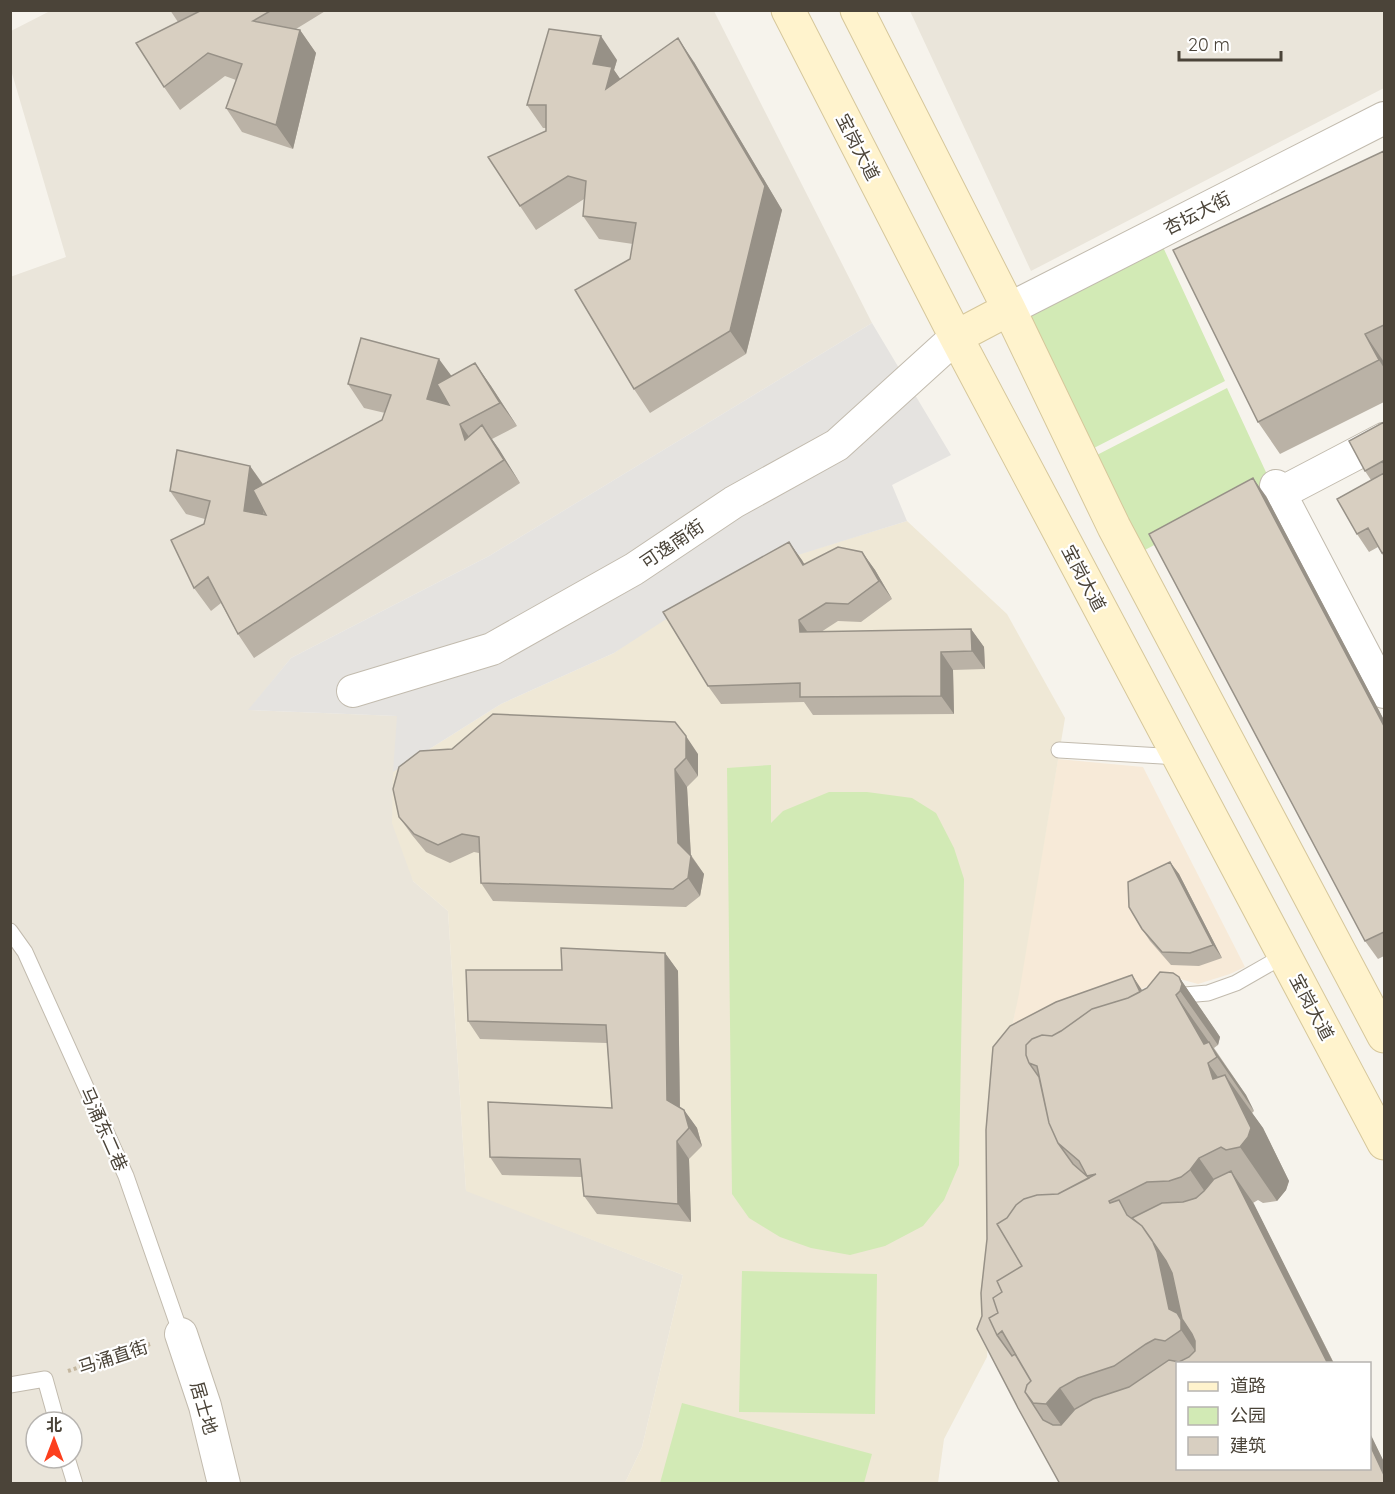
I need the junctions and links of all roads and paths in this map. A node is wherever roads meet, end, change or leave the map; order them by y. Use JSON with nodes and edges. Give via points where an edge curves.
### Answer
{"nodes":[{"id":1,"x":788,"y":10,"type":"edge"},
{"id":2,"x":857,"y":10,"type":"edge"},
{"id":3,"x":1384,"y":118,"type":"edge"},
{"id":4,"x":1009,"y":309,"type":"junction"},
{"id":5,"x":956,"y":337,"type":"junction"},
{"id":6,"x":1384,"y":439,"type":"edge"},
{"id":7,"x":353,"y":691,"type":"dead end"},
{"id":8,"x":1384,"y":692,"type":"edge"},
{"id":9,"x":1059,"y":750,"type":"dead end"},
{"id":10,"x":1179,"y":757,"type":"junction"},
{"id":11,"x":10,"y":931,"type":"edge"},
{"id":12,"x":1285,"y":955,"type":"junction"},
{"id":13,"x":1170,"y":976,"type":"edge"},
{"id":14,"x":1384,"y":1036,"type":"edge"},
{"id":15,"x":1384,"y":1143,"type":"edge"},
{"id":16,"x":181,"y":1334,"type":"junction"},
{"id":17,"x":45,"y":1379,"type":"junction"},
{"id":18,"x":10,"y":1386,"type":"edge"},
{"id":19,"x":54,"y":1410,"type":"edge"},
{"id":20,"x":224,"y":1484,"type":"edge"}],
"edges":[{"from":1,"to":5,"type":"main road","name":"宝岗大道"},
{"from":2,"to":4,"type":"main road"},
{"from":3,"to":4,"type":"street","name":"杏坛大街"},
{"from":4,"to":5,"type":"main road"},
{"from":4,"to":14,"type":"main road","via":[[1114,527]]},
{"from":5,"to":7,"type":"street","name":"可逸南街","via":[[837,445],[734,502],[634,569],[492,649]]},
{"from":5,"to":10,"type":"main road","name":"宝岗大道"},
{"from":6,"to":8,"type":"street","via":[[1278,490]]},
{"from":9,"to":10,"type":"lane"},
{"from":10,"to":12,"type":"main road","name":"宝岗大道"},
{"from":11,"to":16,"type":"lane","name":"马涌东二巷","via":[[24,952],[126,1176]]},
{"from":12,"to":13,"type":"lane","via":[[1236,983],[1208,993],[1173,996]]},
{"from":12,"to":15,"type":"main road","name":"宝岗大道"},
{"from":16,"to":17,"type":"path","name":"马涌直街"},
{"from":16,"to":20,"type":"street","name":"居士地","via":[[205,1406]]},
{"from":17,"to":18,"type":"lane"},
{"from":17,"to":19,"type":"lane"}]}
